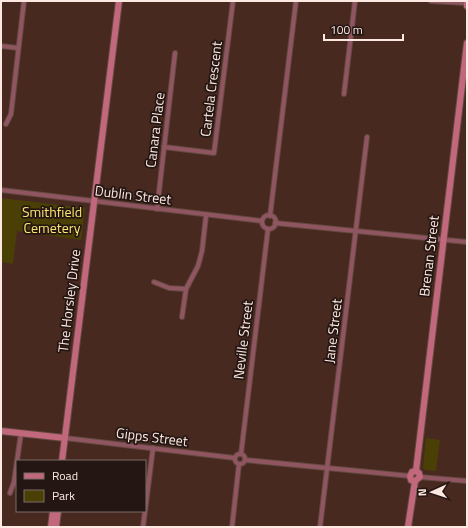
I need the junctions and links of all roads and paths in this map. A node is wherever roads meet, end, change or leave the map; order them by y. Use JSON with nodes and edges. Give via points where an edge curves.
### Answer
{"nodes":[{"id":1,"x":24,"y":1,"type":"edge"},
{"id":2,"x":119,"y":1,"type":"edge"},
{"id":3,"x":233,"y":1,"type":"edge"},
{"id":4,"x":296,"y":1,"type":"edge"},
{"id":5,"x":355,"y":1,"type":"edge"},
{"id":6,"x":431,"y":1,"type":"edge"},
{"id":7,"x":467,"y":3,"type":"edge"},
{"id":8,"x":467,"y":43,"type":"edge"},
{"id":9,"x":1,"y":46,"type":"edge"},
{"id":10,"x":18,"y":48,"type":"junction"},
{"id":11,"x":175,"y":53,"type":"dead end"},
{"id":12,"x":344,"y":94,"type":"dead end"},
{"id":13,"x":6,"y":124,"type":"dead end"},
{"id":14,"x":367,"y":137,"type":"dead end"},
{"id":15,"x":164,"y":147,"type":"junction"},
{"id":16,"x":1,"y":190,"type":"edge"},
{"id":17,"x":94,"y":201,"type":"junction"},
{"id":18,"x":156,"y":209,"type":"junction"},
{"id":19,"x":206,"y":216,"type":"junction"},
{"id":20,"x":270,"y":216,"type":"junction"},
{"id":21,"x":262,"y":221,"type":"junction"},
{"id":22,"x":275,"y":223,"type":"junction"},
{"id":23,"x":268,"y":229,"type":"junction"},
{"id":24,"x":356,"y":231,"type":"junction"},
{"id":25,"x":443,"y":240,"type":"junction"},
{"id":26,"x":467,"y":242,"type":"edge"},
{"id":27,"x":154,"y":282,"type":"dead end"},
{"id":28,"x":186,"y":289,"type":"junction"},
{"id":29,"x":182,"y":317,"type":"dead end"},
{"id":30,"x":1,"y":431,"type":"edge"},
{"id":31,"x":21,"y":433,"type":"junction"},
{"id":32,"x":65,"y":438,"type":"junction"},
{"id":33,"x":153,"y":448,"type":"junction"},
{"id":34,"x":241,"y":454,"type":"junction"},
{"id":35,"x":236,"y":458,"type":"junction"},
{"id":36,"x":17,"y":460,"type":"edge"},
{"id":37,"x":62,"y":460,"type":"edge"},
{"id":38,"x":245,"y":460,"type":"junction"},
{"id":39,"x":240,"y":464,"type":"junction"},
{"id":40,"x":16,"y":468,"type":"edge"},
{"id":41,"x":327,"y":468,"type":"junction"},
{"id":42,"x":416,"y":471,"type":"junction"},
{"id":43,"x":410,"y":476,"type":"junction"},
{"id":44,"x":417,"y":479,"type":"junction"},
{"id":45,"x":467,"y":481,"type":"edge"},
{"id":46,"x":10,"y":493,"type":"dead end"},
{"id":47,"x":146,"y":503,"type":"edge"},
{"id":48,"x":53,"y":512,"type":"edge"},
{"id":49,"x":58,"y":512,"type":"edge"},
{"id":50,"x":145,"y":512,"type":"edge"},
{"id":51,"x":51,"y":527,"type":"edge"},
{"id":52,"x":56,"y":527,"type":"edge"},
{"id":53,"x":143,"y":527,"type":"edge"},
{"id":54,"x":232,"y":527,"type":"edge"},
{"id":55,"x":320,"y":527,"type":"edge"},
{"id":56,"x":408,"y":527,"type":"edge"}],
"edges":[{"from":1,"to":10,"type":"street"},
{"from":2,"to":17,"type":"main road","name":"The Horsley Drive"},
{"from":3,"to":15,"type":"street","name":"Cartela Crescent","via":[[214,153]]},
{"from":4,"to":20,"type":"street"},
{"from":5,"to":12,"type":"street"},
{"from":6,"to":7,"type":"street"},
{"from":8,"to":25,"type":"main road","name":"Brenan Street"},
{"from":9,"to":10,"type":"street"},
{"from":10,"to":13,"type":"street","via":[[10,114]]},
{"from":11,"to":15,"type":"street","name":"Canara Place"},
{"from":14,"to":24,"type":"street","name":"Jane Street"},
{"from":15,"to":18,"type":"street","name":"Canara Place"},
{"from":16,"to":17,"type":"street","name":"Dublin Street"},
{"from":17,"to":18,"type":"street","name":"Dublin Street"},
{"from":17,"to":32,"type":"main road","name":"The Horsley Drive"},
{"from":18,"to":19,"type":"street","name":"Dublin Street"},
{"from":19,"to":21,"type":"street","name":"Dublin Street"},
{"from":19,"to":28,"type":"street","via":[[198,266]]},
{"from":20,"to":21,"type":"street"},
{"from":20,"to":22,"type":"street","via":[[274,218]]},
{"from":21,"to":23,"type":"street"},
{"from":22,"to":23,"type":"street"},
{"from":22,"to":24,"type":"street"},
{"from":23,"to":34,"type":"street","name":"Neville Street"},
{"from":24,"to":25,"type":"street"},
{"from":24,"to":41,"type":"street","name":"Jane Street"},
{"from":25,"to":26,"type":"street"},
{"from":25,"to":42,"type":"main road","name":"Brenan Street"},
{"from":27,"to":28,"type":"street","via":[[169,288]]},
{"from":28,"to":29,"type":"street"},
{"from":30,"to":31,"type":"main road"},
{"from":31,"to":32,"type":"main road"},
{"from":31,"to":36,"type":"street"},
{"from":32,"to":33,"type":"street","name":"Gipps Street"},
{"from":32,"to":37,"type":"main road","name":"The Horsley Drive"},
{"from":33,"to":35,"type":"street","name":"Gipps Street"},
{"from":33,"to":47,"type":"street"},
{"from":34,"to":35,"type":"street"},
{"from":34,"to":38,"type":"street"},
{"from":35,"to":39,"type":"street"},
{"from":38,"to":39,"type":"street"},
{"from":38,"to":41,"type":"street"},
{"from":39,"to":54,"type":"street"},
{"from":40,"to":46,"type":"street"},
{"from":41,"to":43,"type":"street"},
{"from":41,"to":55,"type":"street","name":"Jane Street"},
{"from":42,"to":43,"type":"main road"},
{"from":42,"to":44,"type":"main road","via":[[419,473]]},
{"from":43,"to":44,"type":"main road","via":[[411,480]]},
{"from":44,"to":45,"type":"street"},
{"from":44,"to":56,"type":"main road"},
{"from":48,"to":51,"type":"main road"},
{"from":49,"to":52,"type":"main road"},
{"from":50,"to":53,"type":"street"}]}
